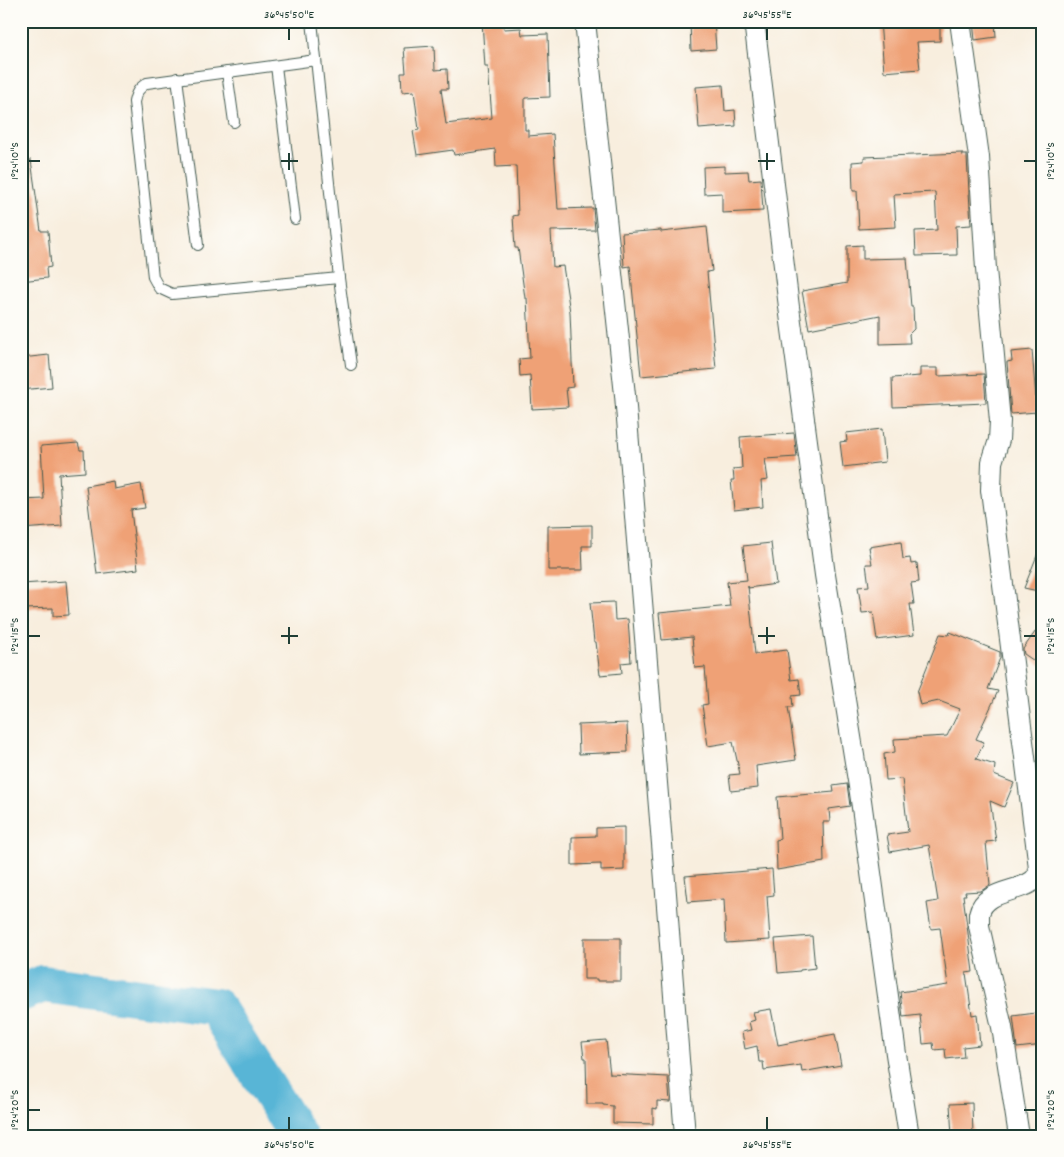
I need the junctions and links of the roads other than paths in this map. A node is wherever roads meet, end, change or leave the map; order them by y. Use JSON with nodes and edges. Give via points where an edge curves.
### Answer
{"nodes":[{"id":1,"x":312,"y":21,"type":"edge"},
{"id":2,"x":585,"y":21,"type":"edge"},
{"id":3,"x":754,"y":21,"type":"edge"},
{"id":4,"x":960,"y":21,"type":"edge"},
{"id":5,"x":316,"y":60,"type":"junction"},
{"id":6,"x":276,"y":66,"type":"junction"},
{"id":7,"x":227,"y":72,"type":"junction"},
{"id":8,"x":177,"y":78,"type":"junction"},
{"id":9,"x":234,"y":122,"type":"dead end"},
{"id":10,"x":295,"y":219,"type":"dead end"},
{"id":11,"x":198,"y":245,"type":"dead end"},
{"id":12,"x":338,"y":278,"type":"junction"},
{"id":13,"x":351,"y":365,"type":"dead end"},
{"id":14,"x":685,"y":1136,"type":"edge"},
{"id":15,"x":909,"y":1136,"type":"edge"},
{"id":16,"x":1019,"y":1136,"type":"edge"}],
"edges":[{"from":1,"to":5,"type":"lane"},
{"from":2,"to":14,"type":"street","via":[[626,395]]},
{"from":3,"to":15,"type":"street","via":[[825,575]]},
{"from":4,"to":16,"type":"street","via":[[979,157],[1000,421],[999,440],[992,462],[992,490],[1038,873],[1033,881],[996,894],[979,912]]},
{"from":5,"to":6,"type":"lane"},
{"from":5,"to":12,"type":"lane"},
{"from":6,"to":7,"type":"lane"},
{"from":6,"to":10,"type":"lane"},
{"from":7,"to":8,"type":"lane"},
{"from":7,"to":9,"type":"lane"},
{"from":8,"to":11,"type":"lane"},
{"from":8,"to":12,"type":"lane","via":[[147,82],[135,93],[134,102],[153,277],[159,288],[172,294]]},
{"from":12,"to":13,"type":"lane"}]}
